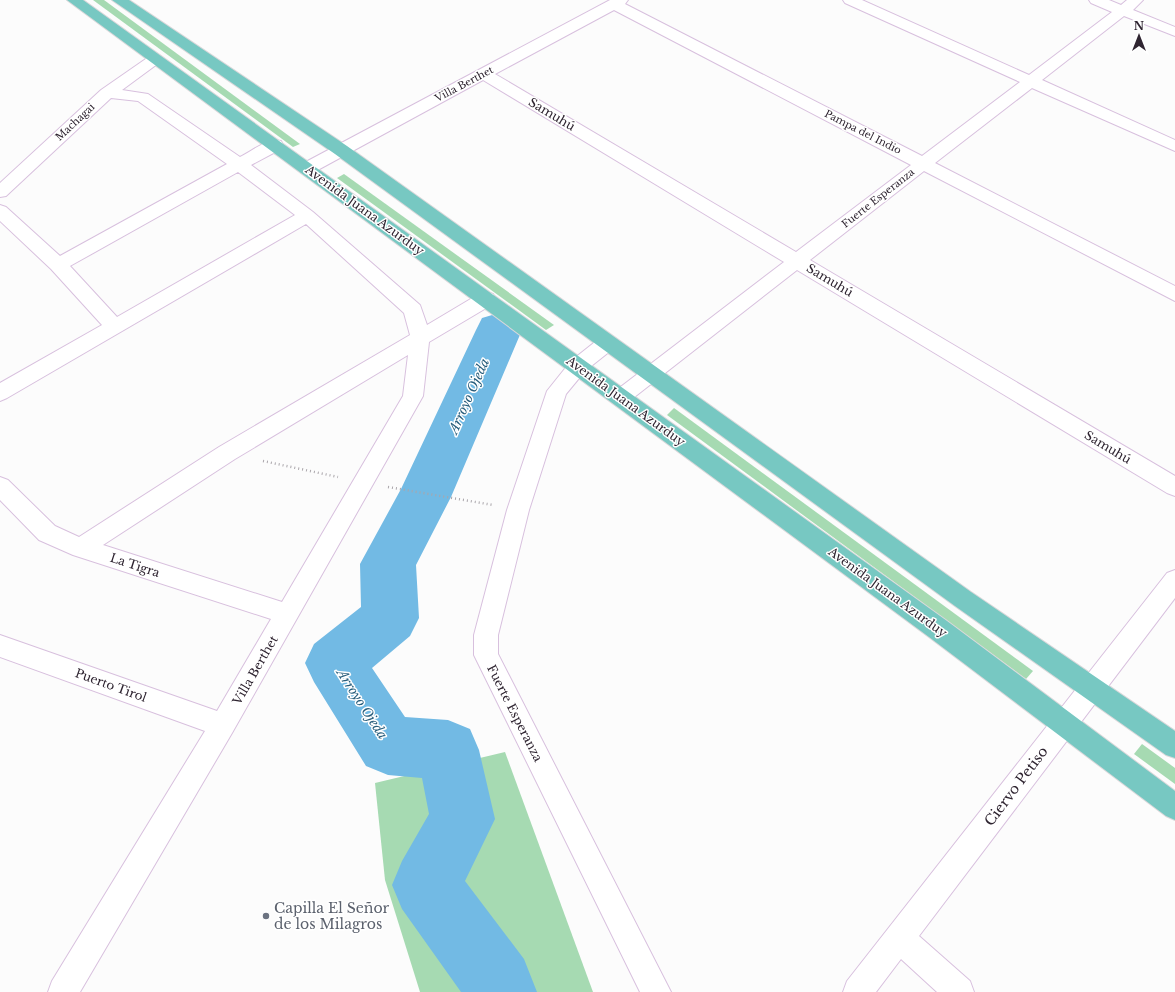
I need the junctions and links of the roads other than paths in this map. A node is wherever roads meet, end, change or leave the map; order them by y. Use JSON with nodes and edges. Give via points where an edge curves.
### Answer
{"nodes":[{"id":1,"x":74,"y":0,"type":"edge"},
{"id":2,"x":119,"y":0,"type":"edge"},
{"id":3,"x":850,"y":0,"type":"edge"},
{"id":4,"x":1096,"y":0,"type":"edge"},
{"id":5,"x":1136,"y":0,"type":"edge"},
{"id":6,"x":618,"y":2,"type":"edge"},
{"id":7,"x":1122,"y":11,"type":"junction"},
{"id":8,"x":1175,"y":32,"type":"edge"},
{"id":9,"x":155,"y":59,"type":"junction"},
{"id":10,"x":484,"y":74,"type":"junction"},
{"id":11,"x":1032,"y":82,"type":"junction"},
{"id":12,"x":107,"y":93,"type":"junction"},
{"id":13,"x":275,"y":145,"type":"junction"},
{"id":14,"x":1175,"y":146,"type":"edge"},
{"id":15,"x":341,"y":150,"type":"junction"},
{"id":16,"x":238,"y":164,"type":"junction"},
{"id":17,"x":923,"y":164,"type":"junction"},
{"id":18,"x":308,"y":168,"type":"junction"},
{"id":19,"x":0,"y":192,"type":"edge"},
{"id":20,"x":0,"y":211,"type":"edge"},
{"id":21,"x":307,"y":216,"type":"junction"},
{"id":22,"x":797,"y":261,"type":"junction"},
{"id":23,"x":58,"y":265,"type":"junction"},
{"id":24,"x":1175,"y":294,"type":"edge"},
{"id":25,"x":486,"y":299,"type":"junction"},
{"id":26,"x":114,"y":326,"type":"junction"},
{"id":27,"x":420,"y":338,"type":"junction"},
{"id":28,"x":607,"y":343,"type":"junction"},
{"id":29,"x":578,"y":366,"type":"junction"},
{"id":30,"x":651,"y":374,"type":"junction"},
{"id":31,"x":0,"y":393,"type":"edge"},
{"id":32,"x":621,"y":397,"type":"junction"},
{"id":33,"x":0,"y":486,"type":"edge"},
{"id":34,"x":1175,"y":487,"type":"edge"},
{"id":35,"x":81,"y":548,"type":"junction"},
{"id":36,"x":1175,"y":580,"type":"edge"},
{"id":37,"x":288,"y":614,"type":"junction"},
{"id":38,"x":0,"y":646,"type":"edge"},
{"id":39,"x":1093,"y":687,"type":"junction"},
{"id":40,"x":1064,"y":724,"type":"junction"},
{"id":41,"x":223,"y":725,"type":"junction"},
{"id":42,"x":1175,"y":746,"type":"edge"},
{"id":43,"x":1175,"y":807,"type":"edge"},
{"id":44,"x":900,"y":938,"type":"junction"},
{"id":45,"x":63,"y":992,"type":"edge"},
{"id":46,"x":656,"y":992,"type":"edge"},
{"id":47,"x":858,"y":992,"type":"edge"},
{"id":48,"x":959,"y":992,"type":"edge"}],
"edges":[{"from":1,"to":9,"type":"main road","name":"Avenida Juana Azurduy"},
{"from":2,"to":15,"type":"main road"},
{"from":3,"to":11,"type":"street"},
{"from":4,"to":7,"type":"street"},
{"from":5,"to":7,"type":"street","name":"Fuerte Esperanza"},
{"from":6,"to":10,"type":"street","name":"Villa Berthet"},
{"from":6,"to":17,"type":"street","name":"Pampa del Indio"},
{"from":7,"to":8,"type":"street"},
{"from":7,"to":11,"type":"street","name":"Fuerte Esperanza"},
{"from":9,"to":12,"type":"street","name":"Machagai"},
{"from":9,"to":13,"type":"main road","name":"Avenida Juana Azurduy"},
{"from":10,"to":15,"type":"street","name":"Villa Berthet"},
{"from":10,"to":22,"type":"street","name":"Samuhú"},
{"from":11,"to":14,"type":"street"},
{"from":11,"to":17,"type":"street","name":"Fuerte Esperanza"},
{"from":12,"to":16,"type":"street","via":[[142,97]]},
{"from":12,"to":19,"type":"street","name":"Machagai"},
{"from":13,"to":16,"type":"street"},
{"from":13,"to":18,"type":"main road","name":"Avenida Juana Azurduy"},
{"from":15,"to":18,"type":"street","name":"Villa Berthet"},
{"from":15,"to":28,"type":"main road"},
{"from":16,"to":21,"type":"street"},
{"from":16,"to":23,"type":"street"},
{"from":17,"to":22,"type":"street","name":"Fuerte Esperanza"},
{"from":17,"to":24,"type":"street","name":"Pampa del Indio"},
{"from":18,"to":25,"type":"main road","name":"Avenida Juana Azurduy"},
{"from":20,"to":23,"type":"street"},
{"from":21,"to":26,"type":"street"},
{"from":21,"to":27,"type":"street","via":[[413,310]]},
{"from":22,"to":30,"type":"street","name":"Fuerte Esperanza"},
{"from":22,"to":34,"type":"street","name":"Samuhú"},
{"from":23,"to":26,"type":"street"},
{"from":25,"to":27,"type":"street"},
{"from":25,"to":29,"type":"main road","name":"Avenida Juana Azurduy"},
{"from":26,"to":31,"type":"street"},
{"from":27,"to":35,"type":"street","via":[[227,453]]},
{"from":27,"to":37,"type":"street","name":"Villa Berthet","via":[[413,396]]},
{"from":28,"to":29,"type":"street","name":"Fuerte Esperanza"},
{"from":28,"to":30,"type":"main road"},
{"from":29,"to":32,"type":"main road","name":"Avenida Juana Azurduy"},
{"from":29,"to":46,"type":"street","name":"Fuerte Esperanza","via":[[557,391],[518,510],[486,634],[486,655]]},
{"from":30,"to":32,"type":"street","name":"Fuerte Esperanza"},
{"from":30,"to":39,"type":"main road","via":[[963,599]]},
{"from":32,"to":40,"type":"main road","name":"Avenida Juana Azurduy"},
{"from":33,"to":35,"type":"street","name":"La Tigra","via":[[47,533]]},
{"from":35,"to":37,"type":"street","name":"La Tigra"},
{"from":36,"to":39,"type":"street","name":"Ciervo Petiso"},
{"from":37,"to":41,"type":"street","name":"Villa Berthet"},
{"from":38,"to":41,"type":"street","name":"Puerto Tirol"},
{"from":39,"to":40,"type":"street","name":"Ciervo Petiso"},
{"from":39,"to":42,"type":"main road"},
{"from":40,"to":43,"type":"main road","name":"Avenida Juana Azurduy"},
{"from":40,"to":44,"type":"street","name":"Ciervo Petiso"},
{"from":41,"to":45,"type":"street","name":"Villa Berthet"},
{"from":44,"to":47,"type":"street","name":"Ciervo Petiso"},
{"from":44,"to":48,"type":"street"}]}
